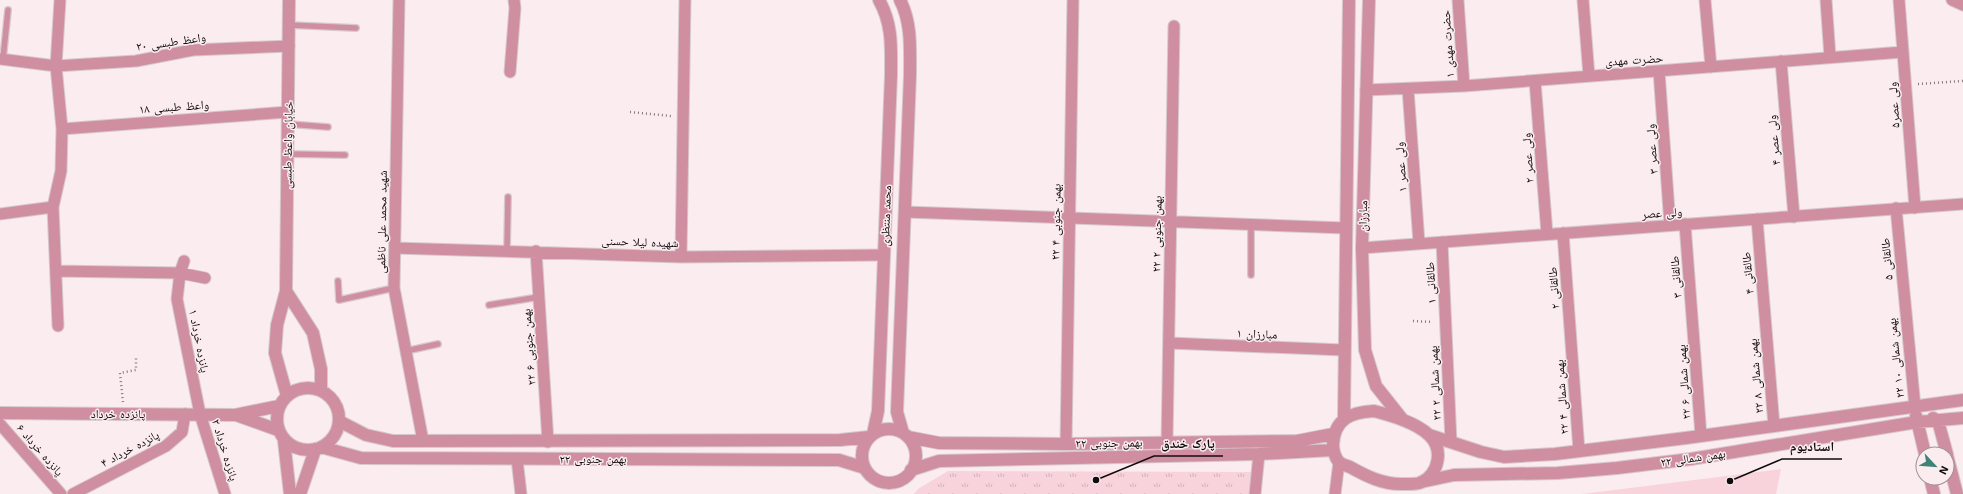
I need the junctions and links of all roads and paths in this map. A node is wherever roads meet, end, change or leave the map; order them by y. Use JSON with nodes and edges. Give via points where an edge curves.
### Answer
{"nodes":[{"id":1,"x":60,"y":0,"type":"edge"},
{"id":2,"x":289,"y":0,"type":"edge"},
{"id":3,"x":399,"y":0,"type":"edge"},
{"id":4,"x":514,"y":0,"type":"edge"},
{"id":5,"x":684,"y":0,"type":"edge"},
{"id":6,"x":879,"y":0,"type":"edge"},
{"id":7,"x":900,"y":0,"type":"edge"},
{"id":8,"x":1073,"y":0,"type":"edge"},
{"id":9,"x":1349,"y":0,"type":"edge"},
{"id":10,"x":1369,"y":0,"type":"edge"},
{"id":11,"x":1458,"y":0,"type":"edge"},
{"id":12,"x":1583,"y":0,"type":"edge"},
{"id":13,"x":1705,"y":0,"type":"edge"},
{"id":14,"x":1826,"y":0,"type":"edge"},
{"id":15,"x":1899,"y":0,"type":"edge"},
{"id":16,"x":1952,"y":0,"type":"edge"},
{"id":17,"x":1963,"y":5,"type":"edge"},
{"id":18,"x":8,"y":10,"type":"dead end"},
{"id":19,"x":289,"y":25,"type":"junction"},
{"id":20,"x":1174,"y":26,"type":"dead end"},
{"id":21,"x":356,"y":28,"type":"dead end"},
{"id":22,"x":289,"y":46,"type":"junction"},
{"id":23,"x":1903,"y":52,"type":"junction"},
{"id":24,"x":1830,"y":58,"type":"junction"},
{"id":25,"x":1,"y":59,"type":"edge"},
{"id":26,"x":1781,"y":61,"type":"junction"},
{"id":27,"x":56,"y":66,"type":"junction"},
{"id":28,"x":1711,"y":67,"type":"junction"},
{"id":29,"x":1659,"y":71,"type":"junction"},
{"id":30,"x":510,"y":72,"type":"dead end"},
{"id":31,"x":1589,"y":76,"type":"junction"},
{"id":32,"x":1535,"y":81,"type":"junction"},
{"id":33,"x":1963,"y":81,"type":"edge"},
{"id":34,"x":1906,"y":85,"type":"junction"},
{"id":35,"x":1464,"y":86,"type":"junction"},
{"id":36,"x":1408,"y":89,"type":"junction"},
{"id":37,"x":1366,"y":90,"type":"junction"},
{"id":38,"x":288,"y":112,"type":"junction"},
{"id":39,"x":630,"y":112,"type":"dead end"},
{"id":40,"x":683,"y":117,"type":"junction"},
{"id":41,"x":288,"y":124,"type":"junction"},
{"id":42,"x":328,"y":127,"type":"dead end"},
{"id":43,"x":62,"y":129,"type":"junction"},
{"id":44,"x":287,"y":154,"type":"junction"},
{"id":45,"x":345,"y":155,"type":"dead end"},
{"id":46,"x":508,"y":197,"type":"dead end"},
{"id":47,"x":1963,"y":204,"type":"edge"},
{"id":48,"x":53,"y":207,"type":"junction"},
{"id":49,"x":1896,"y":208,"type":"junction"},
{"id":50,"x":1915,"y":208,"type":"junction"},
{"id":51,"x":905,"y":212,"type":"junction"},
{"id":52,"x":0,"y":214,"type":"edge"},
{"id":53,"x":1794,"y":216,"type":"junction"},
{"id":54,"x":1069,"y":218,"type":"junction"},
{"id":55,"x":1757,"y":219,"type":"junction"},
{"id":56,"x":1171,"y":221,"type":"junction"},
{"id":57,"x":1251,"y":224,"type":"junction"},
{"id":58,"x":1685,"y":224,"type":"junction"},
{"id":59,"x":1670,"y":225,"type":"junction"},
{"id":60,"x":1345,"y":228,"type":"junction"},
{"id":61,"x":1563,"y":233,"type":"junction"},
{"id":62,"x":1547,"y":234,"type":"junction"},
{"id":63,"x":1442,"y":242,"type":"junction"},
{"id":64,"x":1419,"y":243,"type":"junction"},
{"id":65,"x":395,"y":248,"type":"junction"},
{"id":66,"x":1362,"y":248,"type":"junction"},
{"id":67,"x":506,"y":250,"type":"junction"},
{"id":68,"x":536,"y":251,"type":"junction"},
{"id":69,"x":884,"y":256,"type":"junction"},
{"id":70,"x":681,"y":257,"type":"junction"},
{"id":71,"x":184,"y":261,"type":"dead end"},
{"id":72,"x":56,"y":271,"type":"junction"},
{"id":73,"x":180,"y":273,"type":"junction"},
{"id":74,"x":1251,"y":275,"type":"dead end"},
{"id":75,"x":205,"y":278,"type":"dead end"},
{"id":76,"x":338,"y":281,"type":"dead end"},
{"id":77,"x":394,"y":288,"type":"junction"},
{"id":78,"x":286,"y":291,"type":"junction"},
{"id":79,"x":539,"y":297,"type":"junction"},
{"id":80,"x":489,"y":305,"type":"dead end"},
{"id":81,"x":1904,"y":307,"type":"joint"},
{"id":82,"x":1413,"y":321,"type":"dead end"},
{"id":83,"x":1446,"y":322,"type":"junction"},
{"id":84,"x":1765,"y":324,"type":"joint"},
{"id":85,"x":58,"y":326,"type":"dead end"},
{"id":86,"x":1693,"y":327,"type":"joint"},
{"id":87,"x":1571,"y":342,"type":"joint"},
{"id":88,"x":1169,"y":343,"type":"junction"},
{"id":89,"x":438,"y":344,"type":"dead end"},
{"id":90,"x":1343,"y":350,"type":"junction"},
{"id":91,"x":406,"y":351,"type":"junction"},
{"id":92,"x":136,"y":357,"type":"dead end"},
{"id":93,"x":321,"y":391,"type":"junction"},
{"id":94,"x":1963,"y":400,"type":"edge"},
{"id":95,"x":283,"y":401,"type":"junction"},
{"id":96,"x":1915,"y":407,"type":"junction"},
{"id":97,"x":0,"y":414,"type":"edge"},
{"id":98,"x":124,"y":414,"type":"junction"},
{"id":99,"x":185,"y":414,"type":"junction"},
{"id":100,"x":200,"y":414,"type":"junction"},
{"id":101,"x":235,"y":415,"type":"junction"},
{"id":102,"x":1963,"y":418,"type":"edge"},
{"id":103,"x":1344,"y":419,"type":"junction"},
{"id":104,"x":1403,"y":420,"type":"junction"},
{"id":105,"x":339,"y":421,"type":"junction"},
{"id":106,"x":1938,"y":421,"type":"junction"},
{"id":107,"x":1918,"y":422,"type":"junction"},
{"id":108,"x":0,"y":424,"type":"edge"},
{"id":109,"x":1774,"y":426,"type":"junction"},
{"id":110,"x":1333,"y":434,"type":"junction"},
{"id":111,"x":281,"y":435,"type":"junction"},
{"id":112,"x":905,"y":435,"type":"junction"},
{"id":113,"x":1429,"y":435,"type":"junction"},
{"id":114,"x":871,"y":436,"type":"junction"},
{"id":115,"x":1700,"y":436,"type":"junction"},
{"id":116,"x":423,"y":441,"type":"junction"},
{"id":117,"x":661,"y":441,"type":"junction"},
{"id":118,"x":548,"y":442,"type":"junction"},
{"id":119,"x":1451,"y":442,"type":"junction"},
{"id":120,"x":1167,"y":443,"type":"junction"},
{"id":121,"x":1066,"y":444,"type":"junction"},
{"id":122,"x":1923,"y":446,"type":"edge"},
{"id":123,"x":1945,"y":446,"type":"edge"},
{"id":124,"x":318,"y":449,"type":"junction"},
{"id":125,"x":1333,"y":450,"type":"junction"},
{"id":126,"x":1579,"y":451,"type":"junction"},
{"id":127,"x":1259,"y":454,"type":"junction"},
{"id":128,"x":517,"y":458,"type":"junction"},
{"id":129,"x":662,"y":459,"type":"junction"},
{"id":130,"x":1339,"y":462,"type":"junction"},
{"id":131,"x":865,"y":468,"type":"junction"},
{"id":132,"x":911,"y":470,"type":"junction"},
{"id":133,"x":1416,"y":487,"type":"edge"},
{"id":134,"x":887,"y":488,"type":"edge"},
{"id":135,"x":61,"y":494,"type":"edge"},
{"id":136,"x":73,"y":494,"type":"edge"},
{"id":137,"x":225,"y":494,"type":"edge"},
{"id":138,"x":290,"y":494,"type":"edge"},
{"id":139,"x":300,"y":494,"type":"edge"},
{"id":140,"x":520,"y":494,"type":"edge"},
{"id":141,"x":1255,"y":494,"type":"edge"},
{"id":142,"x":1335,"y":494,"type":"edge"}],
"edges":[{"from":1,"to":27,"type":"street"},
{"from":2,"to":19,"type":"street","name":"خیابان واعظ طبسی"},
{"from":3,"to":65,"type":"street","name":"شهید محمد علی ناظمی"},
{"from":4,"to":30,"type":"street"},
{"from":5,"to":40,"type":"street"},
{"from":6,"to":69,"type":"street","name":"محمد منتظری","via":[[888,17],[891,75]]},
{"from":7,"to":51,"type":"street","name":"محمد منتظری","via":[[906,12],[909,32]]},
{"from":8,"to":54,"type":"street","name":"۲۲ بهمن جنوبی ۴"},
{"from":9,"to":60,"type":"street","name":"مبارزان"},
{"from":10,"to":37,"type":"street","name":"مبارزان"},
{"from":11,"to":35,"type":"street","name":"حضرت مهدی ۱"},
{"from":12,"to":31,"type":"street"},
{"from":13,"to":28,"type":"street"},
{"from":14,"to":24,"type":"street"},
{"from":15,"to":23,"type":"street","name":"ولی عصر۵"},
{"from":16,"to":17,"type":"street"},
{"from":18,"to":25,"type":"lane"},
{"from":19,"to":21,"type":"lane"},
{"from":19,"to":22,"type":"street","name":"خیابان واعظ طبسی"},
{"from":20,"to":56,"type":"street","name":"۲۲ بهمن جنوبی ۲"},
{"from":22,"to":27,"type":"street","name":"واعظ طبسی ۲۰","via":[[193,50],[136,61]]},
{"from":22,"to":38,"type":"street","name":"خیابان واعظ طبسی"},
{"from":23,"to":24,"type":"street","name":"حضرت مهدی"},
{"from":23,"to":34,"type":"street","name":"ولی عصر۵"},
{"from":24,"to":26,"type":"street","name":"حضرت مهدی"},
{"from":25,"to":27,"type":"street","name":"واعظ طبسی ۲۰"},
{"from":26,"to":28,"type":"street","name":"حضرت مهدی"},
{"from":26,"to":53,"type":"street","name":"ولی عصر ۴"},
{"from":27,"to":43,"type":"street"},
{"from":28,"to":29,"type":"street","name":"حضرت مهدی"},
{"from":29,"to":31,"type":"street","name":"حضرت مهدی"},
{"from":29,"to":59,"type":"street","name":"ولی عصر ۳"},
{"from":31,"to":32,"type":"street","name":"حضرت مهدی"},
{"from":32,"to":35,"type":"street","name":"حضرت مهدی"},
{"from":32,"to":62,"type":"street","name":"ولی عصر ۲"},
{"from":33,"to":34,"type":"path"},
{"from":34,"to":50,"type":"street","name":"ولی عصر۵"},
{"from":35,"to":36,"type":"street","name":"حضرت مهدی"},
{"from":36,"to":37,"type":"street","name":"حضرت مهدی"},
{"from":36,"to":64,"type":"street","name":"ولی عصر ۱"},
{"from":37,"to":66,"type":"street","name":"مبارزان"},
{"from":38,"to":41,"type":"street","name":"خیابان واعظ طبسی"},
{"from":38,"to":43,"type":"street","name":"واعظ طبسی ۱۸"},
{"from":39,"to":40,"type":"path"},
{"from":40,"to":70,"type":"street"},
{"from":41,"to":42,"type":"lane"},
{"from":41,"to":44,"type":"street","name":"خیابان واعظ طبسی"},
{"from":43,"to":48,"type":"street","via":[[61,171]]},
{"from":44,"to":45,"type":"lane"},
{"from":44,"to":78,"type":"street","name":"خیابان واعظ طبسی"},
{"from":46,"to":67,"type":"lane"},
{"from":47,"to":50,"type":"street","name":"ولی عصر"},
{"from":48,"to":52,"type":"street"},
{"from":48,"to":72,"type":"street"},
{"from":49,"to":50,"type":"street","name":"ولی عصر"},
{"from":49,"to":53,"type":"street","name":"ولی عصر"},
{"from":49,"to":81,"type":"street","name":"طالقانی ۵"},
{"from":51,"to":54,"type":"street"},
{"from":51,"to":112,"type":"street","name":"محمد منتظری","via":[[897,412]]},
{"from":53,"to":55,"type":"street","name":"ولی عصر"},
{"from":54,"to":56,"type":"street"},
{"from":54,"to":121,"type":"street","name":"۲۲ بهمن جنوبی ۴"},
{"from":55,"to":58,"type":"street","name":"ولی عصر"},
{"from":55,"to":84,"type":"street","name":"طالقانی ۴"},
{"from":56,"to":57,"type":"street"},
{"from":56,"to":88,"type":"street","name":"۲۲ بهمن جنوبی ۲"},
{"from":57,"to":60,"type":"street"},
{"from":57,"to":74,"type":"lane"},
{"from":58,"to":59,"type":"street","name":"ولی عصر"},
{"from":58,"to":86,"type":"street","name":"طالقانی ۳"},
{"from":59,"to":61,"type":"street","name":"ولی عصر"},
{"from":60,"to":90,"type":"street","name":"مبارزان"},
{"from":61,"to":62,"type":"street","name":"ولی عصر"},
{"from":61,"to":87,"type":"street","name":"طالقانی ۲"},
{"from":62,"to":63,"type":"street","name":"ولی عصر"},
{"from":63,"to":64,"type":"street","name":"ولی عصر"},
{"from":63,"to":83,"type":"street","name":"طالقانی ۱"},
{"from":64,"to":66,"type":"street","name":"ولی عصر"},
{"from":65,"to":67,"type":"street","name":"شهیده لیلا حسنی"},
{"from":65,"to":77,"type":"street","name":"شهید محمد علی ناظمی"},
{"from":66,"to":104,"type":"street","name":"مبارزان","via":[[1365,350],[1376,386]]},
{"from":67,"to":68,"type":"street","name":"شهیده لیلا حسنی"},
{"from":68,"to":70,"type":"street","name":"شهیده لیلا حسنی"},
{"from":68,"to":79,"type":"street","name":"۲۲ بهمن جنوبی ۶"},
{"from":69,"to":70,"type":"street","name":"شهیده لیلا حسنی"},
{"from":69,"to":114,"type":"street","name":"محمد منتظری","via":[[878,411]]},
{"from":71,"to":73,"type":"street","name":"پانزده خرداد ۱"},
{"from":72,"to":73,"type":"street"},
{"from":72,"to":85,"type":"street"},
{"from":73,"to":75,"type":"street"},
{"from":73,"to":100,"type":"street","name":"پانزده خرداد ۱","via":[[177,299]]},
{"from":76,"to":77,"type":"lane","via":[[339,300]]},
{"from":77,"to":91,"type":"street","name":"شهید محمد علی ناظمی"},
{"from":78,"to":93,"type":"street","via":[[313,333],[318,350]]},
{"from":78,"to":95,"type":"street","name":"خیابان واعظ طبسی","via":[[277,325],[275,353]]},
{"from":79,"to":80,"type":"lane"},
{"from":79,"to":118,"type":"street","name":"۲۲ بهمن جنوبی ۶"},
{"from":81,"to":96,"type":"street","name":"۲۲ بهمن شمالی ۱۰"},
{"from":82,"to":83,"type":"path"},
{"from":83,"to":119,"type":"street","name":"۲۲ بهمن شمالی ۲"},
{"from":84,"to":109,"type":"street","name":"۲۲ بهمن شمالی ۸"},
{"from":86,"to":115,"type":"street","name":"۲۲ بهمن شمالی ۶"},
{"from":87,"to":126,"type":"street","name":"۲۲ بهمن شمالی ۴"},
{"from":88,"to":90,"type":"street","name":"مبارزان ۱"},
{"from":88,"to":120,"type":"street","name":"۲۲ بهمن جنوبی ۲"},
{"from":89,"to":91,"type":"lane"},
{"from":90,"to":103,"type":"street","name":"مبارزان"},
{"from":91,"to":116,"type":"street","name":"شهید محمد علی ناظمی"},
{"from":92,"to":98,"type":"path","via":[[136,370],[120,373]]},
{"from":93,"to":95,"type":"street","via":[[309,388],[297,390]]},
{"from":93,"to":105,"type":"street","via":[[331,398],[338,409]]},
{"from":94,"to":96,"type":"street","name":"۲۲ بهمن شمالی"},
{"from":95,"to":101,"type":"street"},
{"from":95,"to":111,"type":"street","via":[[276,418]]},
{"from":96,"to":106,"type":"street"},
{"from":96,"to":107,"type":"street"},
{"from":96,"to":109,"type":"street","name":"۲۲ بهمن شمالی"},
{"from":97,"to":98,"type":"street","name":"پانزده خرداد"},
{"from":98,"to":99,"type":"street","name":"پانزده خرداد"},
{"from":99,"to":100,"type":"street","name":"پانزده خرداد"},
{"from":99,"to":136,"type":"street","name":"پانزده خرداد ۴","via":[[182,432],[166,446]]},
{"from":100,"to":101,"type":"street","name":"پانزده خرداد"},
{"from":100,"to":137,"type":"street","name":"پانزده خرداد ۲"},
{"from":101,"to":111,"type":"street"},
{"from":102,"to":106,"type":"street","name":"۲۲ بهمن شمالی"},
{"from":103,"to":104,"type":"street","via":[[1355,413],[1374,410]]},
{"from":103,"to":110,"type":"street"},
{"from":104,"to":113,"type":"street"},
{"from":105,"to":116,"type":"street","name":"۲۲ بهمن جنوبی","via":[[366,436],[393,441]]},
{"from":105,"to":124,"type":"street","via":[[336,433],[329,443]]},
{"from":106,"to":107,"type":"street","name":"۲۲ بهمن شمالی"},
{"from":106,"to":123,"type":"street"},
{"from":107,"to":122,"type":"street"},
{"from":107,"to":133,"type":"street","name":"۲۲ بهمن شمالی","via":[[1691,459],[1558,473],[1454,475]]},
{"from":108,"to":135,"type":"street","name":"پانزده خرداد ۶"},
{"from":109,"to":115,"type":"street","name":"۲۲ بهمن شمالی"},
{"from":110,"to":120,"type":"street","name":"۲۲ بهمن جنوبی","via":[[1297,441]]},
{"from":110,"to":125,"type":"street"},
{"from":111,"to":124,"type":"street","via":[[294,448],[306,451]]},
{"from":111,"to":138,"type":"street"},
{"from":112,"to":114,"type":"street","via":[[890,429]]},
{"from":112,"to":121,"type":"street","name":"۲۲ بهمن جنوبی","via":[[939,443]]},
{"from":112,"to":132,"type":"street","via":[[912,443],[915,457]]},
{"from":113,"to":119,"type":"street","name":"۲۲ بهمن شمالی"},
{"from":113,"to":133,"type":"street","via":[[1435,442],[1438,460],[1429,477]]},
{"from":114,"to":117,"type":"street","name":"۲۲ بهمن جنوبی","via":[[840,440]]},
{"from":114,"to":131,"type":"street","via":[[863,448]]},
{"from":115,"to":126,"type":"street","name":"۲۲ بهمن شمالی"},
{"from":116,"to":118,"type":"street","name":"۲۲ بهمن جنوبی"},
{"from":117,"to":118,"type":"street","name":"۲۲ بهمن جنوبی"},
{"from":117,"to":129,"type":"street"},
{"from":119,"to":126,"type":"street","name":"۲۲ بهمن شمالی","via":[[1504,457]]},
{"from":120,"to":121,"type":"street","name":"۲۲ بهمن جنوبی"},
{"from":124,"to":128,"type":"street","name":"۲۲ بهمن جنوبی","via":[[361,458]]},
{"from":124,"to":139,"type":"street"},
{"from":125,"to":127,"type":"street","name":"۲۲ بهمن جنوبی"},
{"from":125,"to":130,"type":"street"},
{"from":127,"to":132,"type":"street","name":"۲۲ بهمن جنوبی","via":[[939,461]]},
{"from":127,"to":141,"type":"street"},
{"from":128,"to":129,"type":"street","name":"۲۲ بهمن جنوبی"},
{"from":128,"to":140,"type":"street"},
{"from":129,"to":131,"type":"street","name":"۲۲ بهمن جنوبی","via":[[840,460]]},
{"from":130,"to":133,"type":"street","via":[[1372,479]]},
{"from":130,"to":142,"type":"street"},
{"from":131,"to":134,"type":"street"},
{"from":132,"to":134,"type":"street"}]}
